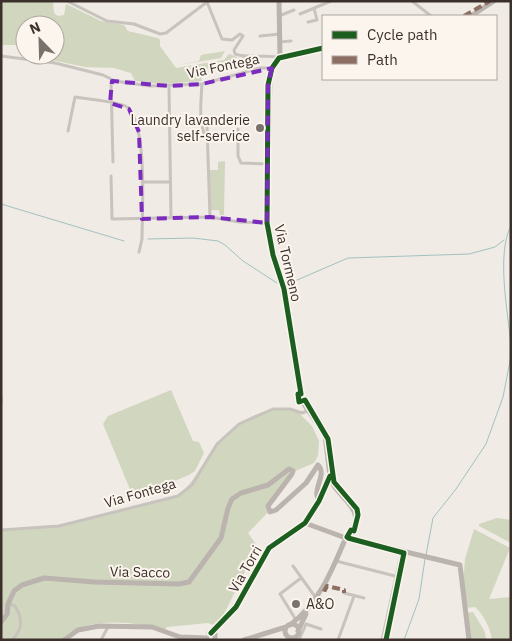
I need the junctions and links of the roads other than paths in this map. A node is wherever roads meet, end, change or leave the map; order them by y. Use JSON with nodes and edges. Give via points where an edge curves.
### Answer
{"nodes":[{"id":1,"x":67,"y":1,"type":"edge"},
{"id":2,"x":279,"y":1,"type":"edge"},
{"id":3,"x":331,"y":1,"type":"edge"},
{"id":4,"x":412,"y":1,"type":"edge"},
{"id":5,"x":494,"y":1,"type":"edge"},
{"id":6,"x":314,"y":8,"type":"junction"},
{"id":7,"x":294,"y":10,"type":"dead end"},
{"id":8,"x":300,"y":14,"type":"dead end"},
{"id":9,"x":430,"y":15,"type":"edge"},
{"id":10,"x":473,"y":15,"type":"edge"},
{"id":11,"x":279,"y":16,"type":"junction"},
{"id":12,"x":308,"y":22,"type":"dead end"},
{"id":13,"x":280,"y":34,"type":"junction"},
{"id":14,"x":260,"y":36,"type":"dead end"},
{"id":15,"x":291,"y":41,"type":"dead end"},
{"id":16,"x":280,"y":42,"type":"junction"},
{"id":17,"x":322,"y":48,"type":"edge"},
{"id":18,"x":1,"y":56,"type":"edge"},
{"id":19,"x":279,"y":58,"type":"junction"},
{"id":20,"x":272,"y":68,"type":"junction"},
{"id":21,"x":115,"y":81,"type":"junction"},
{"id":22,"x":202,"y":84,"type":"junction"},
{"id":23,"x":169,"y":86,"type":"junction"},
{"id":24,"x":110,"y":103,"type":"junction"},
{"id":25,"x":238,"y":129,"type":"dead end"},
{"id":26,"x":68,"y":131,"type":"dead end"},
{"id":27,"x":113,"y":162,"type":"dead end"},
{"id":28,"x":268,"y":164,"type":"junction"},
{"id":29,"x":111,"y":176,"type":"dead end"},
{"id":30,"x":142,"y":182,"type":"junction"},
{"id":31,"x":170,"y":182,"type":"junction"},
{"id":32,"x":210,"y":217,"type":"junction"},
{"id":33,"x":171,"y":218,"type":"junction"},
{"id":34,"x":142,"y":219,"type":"junction"},
{"id":35,"x":267,"y":223,"type":"junction"},
{"id":36,"x":139,"y":252,"type":"dead end"},
{"id":37,"x":1,"y":396,"type":"edge"},
{"id":38,"x":1,"y":404,"type":"edge"},
{"id":39,"x":307,"y":412,"type":"junction"},
{"id":40,"x":330,"y":476,"type":"junction"},
{"id":41,"x":327,"y":485,"type":"junction"},
{"id":42,"x":334,"y":486,"type":"junction"},
{"id":43,"x":319,"y":501,"type":"junction"},
{"id":44,"x":305,"y":523,"type":"junction"},
{"id":45,"x":1,"y":530,"type":"edge"},
{"id":46,"x":345,"y":538,"type":"junction"},
{"id":47,"x":402,"y":550,"type":"junction"},
{"id":48,"x":336,"y":561,"type":"junction"},
{"id":49,"x":293,"y":566,"type":"dead end"},
{"id":50,"x":395,"y":576,"type":"junction"},
{"id":51,"x":301,"y":578,"type":"junction"},
{"id":52,"x":344,"y":593,"type":"dead end"},
{"id":53,"x":354,"y":596,"type":"junction"},
{"id":54,"x":316,"y":598,"type":"junction"},
{"id":55,"x":364,"y":598,"type":"dead end"},
{"id":56,"x":8,"y":604,"type":"junction"},
{"id":57,"x":307,"y":611,"type":"junction"},
{"id":58,"x":296,"y":620,"type":"junction"},
{"id":59,"x":1,"y":622,"type":"edge"},
{"id":60,"x":108,"y":626,"type":"junction"},
{"id":61,"x":288,"y":626,"type":"junction"},
{"id":62,"x":321,"y":629,"type":"dead end"},
{"id":63,"x":274,"y":632,"type":"junction"},
{"id":64,"x":208,"y":637,"type":"edge"},
{"id":65,"x":297,"y":637,"type":"edge"},
{"id":66,"x":288,"y":638,"type":"edge"},
{"id":67,"x":12,"y":640,"type":"edge"},
{"id":68,"x":64,"y":640,"type":"edge"},
{"id":69,"x":101,"y":640,"type":"edge"},
{"id":70,"x":216,"y":640,"type":"edge"},
{"id":71,"x":244,"y":640,"type":"edge"},
{"id":72,"x":338,"y":640,"type":"edge"},
{"id":73,"x":382,"y":640,"type":"edge"},
{"id":74,"x":469,"y":640,"type":"edge"}],
"edges":[{"from":1,"to":19,"type":"street","via":[[107,21],[134,24],[160,34],[166,33],[207,2],[222,40],[232,40],[240,34],[243,36],[234,50],[235,54]]},
{"from":2,"to":11,"type":"main road"},
{"from":3,"to":6,"type":"street"},
{"from":4,"to":9,"type":"street"},
{"from":5,"to":10,"type":"main road"},
{"from":6,"to":8,"type":"street"},
{"from":6,"to":12,"type":"street","via":[[317,20]]},
{"from":7,"to":11,"type":"street"},
{"from":11,"to":13,"type":"main road"},
{"from":13,"to":14,"type":"street"},
{"from":13,"to":16,"type":"main road"},
{"from":15,"to":16,"type":"street"},
{"from":16,"to":19,"type":"main road"},
{"from":17,"to":19,"type":"main road"},
{"from":18,"to":21,"type":"street","name":"Via Fontega","via":[[55,63]]},
{"from":19,"to":20,"type":"main road","name":"Via Tormeno"},
{"from":20,"to":22,"type":"street","name":"Via Fontega","via":[[260,68]]},
{"from":20,"to":28,"type":"main road","name":"Via Tormeno","via":[[268,85]]},
{"from":21,"to":23,"type":"street","name":"Via Fontega"},
{"from":21,"to":24,"type":"street","via":[[110,83]]},
{"from":22,"to":23,"type":"street","name":"Via Fontega"},
{"from":22,"to":32,"type":"street"},
{"from":23,"to":31,"type":"street"},
{"from":24,"to":26,"type":"street","via":[[73,98]]},
{"from":24,"to":27,"type":"street"},
{"from":24,"to":30,"type":"street","via":[[127,107],[136,122],[142,148]]},
{"from":25,"to":28,"type":"street","via":[[241,163]]},
{"from":28,"to":35,"type":"main road","name":"Via Tormeno"},
{"from":29,"to":34,"type":"street","via":[[111,218]]},
{"from":30,"to":31,"type":"street"},
{"from":30,"to":34,"type":"street"},
{"from":31,"to":33,"type":"street"},
{"from":32,"to":33,"type":"street"},
{"from":32,"to":35,"type":"street"},
{"from":33,"to":34,"type":"street"},
{"from":34,"to":36,"type":"street"},
{"from":35,"to":39,"type":"main road","name":"Via Tormeno","via":[[284,288],[301,394]]},
{"from":37,"to":38,"type":"street"},
{"from":39,"to":40,"type":"main road","name":"Via Tormeno","via":[[326,439]]},
{"from":39,"to":45,"type":"street","name":"Via Fontega","via":[[273,409],[248,418],[216,444],[192,485],[178,496],[68,524]]},
{"from":40,"to":41,"type":"main road","name":"Via Tormeno"},
{"from":40,"to":42,"type":"main road"},
{"from":41,"to":42,"type":"main road"},
{"from":41,"to":43,"type":"main road","name":"Via Tormeno"},
{"from":42,"to":46,"type":"main road","via":[[355,514]]},
{"from":43,"to":44,"type":"main road","name":"Via Tormeno"},
{"from":43,"to":56,"type":"main road","name":"Via Sacco","via":[[316,495],[322,471],[318,464],[306,483],[270,512],[268,506],[292,474],[290,469],[268,485],[232,499],[221,538],[189,582],[94,582],[44,578],[22,585],[14,591]]},
{"from":44,"to":46,"type":"main road"},
{"from":44,"to":64,"type":"main road","name":"Via Torri","via":[[269,548],[236,607]]},
{"from":46,"to":47,"type":"main road"},
{"from":46,"to":48,"type":"main road"},
{"from":47,"to":50,"type":"street"},
{"from":47,"to":74,"type":"main road","via":[[460,565]]},
{"from":48,"to":50,"type":"street"},
{"from":48,"to":54,"type":"main road"},
{"from":49,"to":51,"type":"street"},
{"from":50,"to":73,"type":"street"},
{"from":51,"to":54,"type":"street"},
{"from":51,"to":58,"type":"street","via":[[280,594]]},
{"from":52,"to":53,"type":"street"},
{"from":53,"to":55,"type":"street"},
{"from":53,"to":72,"type":"street"},
{"from":54,"to":57,"type":"main road"},
{"from":56,"to":59,"type":"main road","name":"Via Sacco","via":[[7,614]]},
{"from":56,"to":67,"type":"street","via":[[15,606],[22,624]]},
{"from":57,"to":58,"type":"main road"},
{"from":57,"to":65,"type":"main road"},
{"from":58,"to":61,"type":"main road"},
{"from":60,"to":64,"type":"main road","via":[[152,628],[180,637]]},
{"from":60,"to":68,"type":"main road","via":[[84,628]]},
{"from":60,"to":69,"type":"street"},
{"from":61,"to":63,"type":"main road"},
{"from":61,"to":65,"type":"main road","via":[[296,626]]},
{"from":61,"to":66,"type":"main road"},
{"from":62,"to":65,"type":"street","via":[[306,624]]},
{"from":63,"to":66,"type":"main road"},
{"from":63,"to":71,"type":"main road"},
{"from":64,"to":70,"type":"main road","via":[[215,634]]},
{"from":65,"to":66,"type":"main road"}]}
